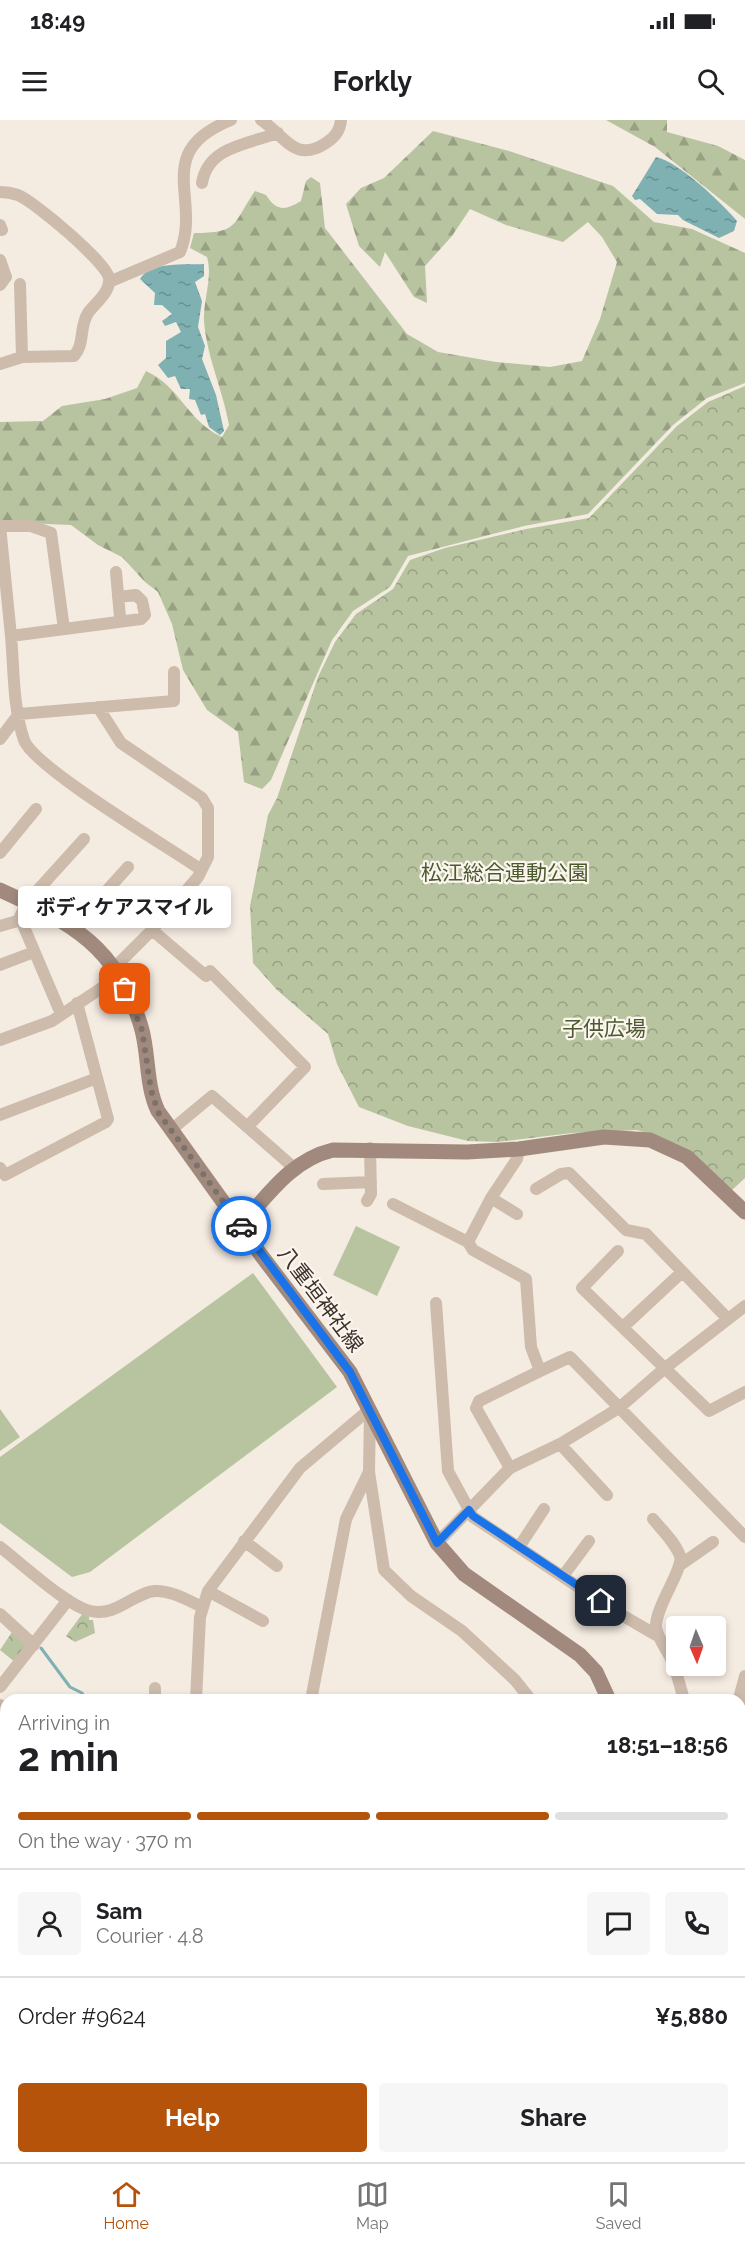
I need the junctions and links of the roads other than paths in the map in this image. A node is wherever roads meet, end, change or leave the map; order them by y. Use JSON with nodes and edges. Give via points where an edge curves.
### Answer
{"nodes":[{"id":1,"x":231,"y":120,"type":"edge"},
{"id":2,"x":261,"y":120,"type":"edge"},
{"id":3,"x":341,"y":120,"type":"edge"},
{"id":4,"x":278,"y":133,"type":"junction"},
{"id":5,"x":202,"y":183,"type":"dead end"},
{"id":6,"x":0,"y":192,"type":"edge"},
{"id":7,"x":0,"y":260,"type":"edge"},
{"id":8,"x":109,"y":282,"type":"junction"},
{"id":9,"x":20,"y":284,"type":"dead end"},
{"id":10,"x":0,"y":285,"type":"edge"},
{"id":11,"x":22,"y":357,"type":"junction"},
{"id":12,"x":0,"y":364,"type":"edge"},
{"id":13,"x":0,"y":526,"type":"edge"},
{"id":14,"x":116,"y":572,"type":"dead end"},
{"id":15,"x":118,"y":597,"type":"junction"},
{"id":16,"x":120,"y":617,"type":"dead end"},
{"id":17,"x":64,"y":629,"type":"junction"},
{"id":18,"x":11,"y":636,"type":"junction"},
{"id":19,"x":174,"y":672,"type":"dead end"},
{"id":20,"x":98,"y":707,"type":"junction"},
{"id":21,"x":19,"y":714,"type":"junction"},
{"id":22,"x":0,"y":740,"type":"edge"},
{"id":23,"x":36,"y":809,"type":"dead end"},
{"id":24,"x":84,"y":838,"type":"dead end"},
{"id":25,"x":0,"y":853,"type":"edge"},
{"id":26,"x":128,"y":867,"type":"dead end"},
{"id":27,"x":200,"y":868,"type":"junction"},
{"id":28,"x":0,"y":890,"type":"edge"},
{"id":29,"x":189,"y":890,"type":"junction"},
{"id":30,"x":27,"y":902,"type":"junction"},
{"id":31,"x":220,"y":916,"type":"dead end"},
{"id":32,"x":19,"y":919,"type":"junction"},
{"id":33,"x":0,"y":926,"type":"edge"},
{"id":34,"x":74,"y":927,"type":"junction"},
{"id":35,"x":153,"y":930,"type":"junction"},
{"id":36,"x":34,"y":952,"type":"junction"},
{"id":37,"x":0,"y":965,"type":"edge"},
{"id":38,"x":116,"y":972,"type":"junction"},
{"id":39,"x":77,"y":1002,"type":"junction"},
{"id":40,"x":61,"y":1014,"type":"junction"},
{"id":41,"x":0,"y":1040,"type":"edge"},
{"id":42,"x":97,"y":1078,"type":"junction"},
{"id":43,"x":0,"y":1115,"type":"edge"},
{"id":44,"x":247,"y":1127,"type":"junction"},
{"id":45,"x":171,"y":1130,"type":"junction"},
{"id":46,"x":370,"y":1148,"type":"junction"},
{"id":47,"x":519,"y":1149,"type":"junction"},
{"id":48,"x":293,"y":1167,"type":"junction"},
{"id":49,"x":0,"y":1168,"type":"edge"},
{"id":50,"x":371,"y":1182,"type":"junction"},
{"id":51,"x":323,"y":1184,"type":"dead end"},
{"id":52,"x":536,"y":1189,"type":"dead end"},
{"id":53,"x":490,"y":1198,"type":"junction"},
{"id":54,"x":367,"y":1201,"type":"dead end"},
{"id":55,"x":393,"y":1204,"type":"dead end"},
{"id":56,"x":745,"y":1212,"type":"edge"},
{"id":57,"x":517,"y":1214,"type":"dead end"},
{"id":58,"x":241,"y":1225,"type":"junction"},
{"id":59,"x":468,"y":1242,"type":"junction"},
{"id":60,"x":618,"y":1251,"type":"dead end"},
{"id":61,"x":682,"y":1272,"type":"junction"},
{"id":62,"x":436,"y":1303,"type":"dead end"},
{"id":63,"x":745,"y":1306,"type":"edge"},
{"id":64,"x":728,"y":1318,"type":"junction"},
{"id":65,"x":622,"y":1327,"type":"junction"},
{"id":66,"x":665,"y":1368,"type":"junction"},
{"id":67,"x":540,"y":1371,"type":"junction"},
{"id":68,"x":745,"y":1392,"type":"edge"},
{"id":69,"x":619,"y":1408,"type":"junction"},
{"id":70,"x":370,"y":1409,"type":"junction"},
{"id":71,"x":560,"y":1444,"type":"junction"},
{"id":72,"x":510,"y":1468,"type":"junction"},
{"id":73,"x":369,"y":1472,"type":"junction"},
{"id":74,"x":607,"y":1495,"type":"dead end"},
{"id":75,"x":544,"y":1509,"type":"dead end"},
{"id":76,"x":469,"y":1510,"type":"junction"},
{"id":77,"x":653,"y":1519,"type":"dead end"},
{"id":78,"x":745,"y":1537,"type":"edge"},
{"id":79,"x":244,"y":1541,"type":"junction"},
{"id":80,"x":589,"y":1541,"type":"dead end"},
{"id":81,"x":713,"y":1542,"type":"dead end"},
{"id":82,"x":437,"y":1543,"type":"junction"},
{"id":83,"x":0,"y":1547,"type":"edge"},
{"id":84,"x":519,"y":1547,"type":"junction"},
{"id":85,"x":680,"y":1565,"type":"junction"},
{"id":86,"x":278,"y":1566,"type":"dead end"},
{"id":87,"x":563,"y":1576,"type":"junction"},
{"id":88,"x":208,"y":1591,"type":"junction"},
{"id":89,"x":68,"y":1600,"type":"junction"},
{"id":90,"x":202,"y":1607,"type":"junction"},
{"id":91,"x":0,"y":1614,"type":"edge"},
{"id":92,"x":262,"y":1621,"type":"dead end"},
{"id":93,"x":658,"y":1636,"type":"junction"},
{"id":94,"x":34,"y":1645,"type":"junction"},
{"id":95,"x":745,"y":1676,"type":"edge"},
{"id":96,"x":0,"y":1688,"type":"edge"},
{"id":97,"x":196,"y":1694,"type":"edge"},
{"id":98,"x":312,"y":1694,"type":"edge"},
{"id":99,"x":526,"y":1694,"type":"edge"},
{"id":100,"x":606,"y":1694,"type":"edge"},
{"id":101,"x":682,"y":1694,"type":"edge"},
{"id":102,"x":740,"y":1694,"type":"edge"}],
"edges":[{"from":1,"to":8,"type":"street","via":[[198,142],[183,167],[185,230],[180,252]]},
{"from":2,"to":4,"type":"street"},
{"from":3,"to":4,"type":"street","via":[[333,138],[309,151],[295,149]]},
{"from":4,"to":5,"type":"street","via":[[221,153],[209,164]]},
{"from":6,"to":8,"type":"street","via":[[29,201],[67,231],[105,270]]},
{"from":7,"to":10,"type":"street","via":[[6,277]]},
{"from":8,"to":11,"type":"street","via":[[83,324],[81,346],[74,356]]},
{"from":9,"to":11,"type":"street"},
{"from":11,"to":12,"type":"street"},
{"from":13,"to":17,"type":"street","via":[[31,526],[51,533]]},
{"from":13,"to":18,"type":"street"},
{"from":14,"to":15,"type":"street"},
{"from":15,"to":16,"type":"street"},
{"from":15,"to":17,"type":"street","via":[[136,595],[142,601],[145,615],[141,619]]},
{"from":17,"to":18,"type":"street"},
{"from":18,"to":21,"type":"street"},
{"from":19,"to":20,"type":"street","via":[[174,700]]},
{"from":20,"to":21,"type":"street"},
{"from":20,"to":27,"type":"street","via":[[121,743],[205,801],[208,857]]},
{"from":21,"to":22,"type":"street"},
{"from":21,"to":27,"type":"street","via":[[24,741],[30,750],[72,785]]},
{"from":23,"to":25,"type":"street"},
{"from":24,"to":30,"type":"street"},
{"from":26,"to":34,"type":"street"},
{"from":27,"to":29,"type":"street"},
{"from":28,"to":30,"type":"main road","name":"八重垣神社線"},
{"from":29,"to":31,"type":"street"},
{"from":29,"to":35,"type":"street"},
{"from":30,"to":32,"type":"street"},
{"from":30,"to":34,"type":"main road","name":"八重垣神社線"},
{"from":32,"to":33,"type":"street"},
{"from":32,"to":36,"type":"street"},
{"from":34,"to":38,"type":"main road","name":"八重垣神社線","via":[[96,945]]},
{"from":35,"to":38,"type":"street"},
{"from":35,"to":44,"type":"street","via":[[208,974],[305,1067]]},
{"from":36,"to":37,"type":"street"},
{"from":36,"to":40,"type":"street"},
{"from":38,"to":39,"type":"street"},
{"from":38,"to":45,"type":"main road","name":"八重垣神社線","via":[[142,1030],[154,1103]]},
{"from":39,"to":40,"type":"street"},
{"from":39,"to":42,"type":"street"},
{"from":40,"to":41,"type":"street"},
{"from":42,"to":43,"type":"street"},
{"from":42,"to":49,"type":"street","via":[[106,1122],[5,1175]]},
{"from":44,"to":45,"type":"street","via":[[212,1096]]},
{"from":44,"to":48,"type":"street"},
{"from":45,"to":58,"type":"main road","name":"八重垣神社線"},
{"from":46,"to":47,"type":"main road","via":[[467,1152]]},
{"from":46,"to":48,"type":"main road","via":[[319,1153]]},
{"from":46,"to":50,"type":"street"},
{"from":47,"to":53,"type":"street","via":[[517,1159]]},
{"from":47,"to":56,"type":"main road","via":[[604,1137],[650,1140],[687,1157]]},
{"from":48,"to":58,"type":"main road"},
{"from":50,"to":51,"type":"street"},
{"from":50,"to":54,"type":"street"},
{"from":52,"to":61,"type":"street","via":[[569,1173],[626,1230],[646,1234]]},
{"from":53,"to":57,"type":"street"},
{"from":53,"to":59,"type":"street"},
{"from":55,"to":59,"type":"street"},
{"from":58,"to":70,"type":"main road","name":"八重垣神社線","via":[[338,1354]]},
{"from":59,"to":67,"type":"street","via":[[473,1250],[526,1279],[531,1347]]},
{"from":60,"to":65,"type":"street","via":[[582,1288]]},
{"from":61,"to":64,"type":"street"},
{"from":61,"to":65,"type":"street"},
{"from":62,"to":76,"type":"street","via":[[448,1472]]},
{"from":63,"to":64,"type":"street"},
{"from":64,"to":66,"type":"street"},
{"from":65,"to":66,"type":"street"},
{"from":66,"to":68,"type":"street","via":[[709,1411]]},
{"from":66,"to":69,"type":"street"},
{"from":67,"to":69,"type":"street","via":[[570,1357]]},
{"from":67,"to":72,"type":"street","via":[[479,1401],[476,1408]]},
{"from":69,"to":71,"type":"street"},
{"from":69,"to":78,"type":"street"},
{"from":70,"to":73,"type":"street"},
{"from":70,"to":79,"type":"street","via":[[300,1468]]},
{"from":70,"to":82,"type":"main road","name":"八重垣神社線"},
{"from":71,"to":72,"type":"street"},
{"from":71,"to":74,"type":"street"},
{"from":72,"to":76,"type":"street"},
{"from":73,"to":98,"type":"street","via":[[345,1519]]},
{"from":73,"to":99,"type":"street","via":[[384,1570],[406,1592],[462,1631]]},
{"from":75,"to":84,"type":"street"},
{"from":76,"to":82,"type":"street"},
{"from":76,"to":84,"type":"street"},
{"from":77,"to":85,"type":"street","via":[[672,1541]]},
{"from":79,"to":86,"type":"street"},
{"from":79,"to":88,"type":"street"},
{"from":80,"to":87,"type":"street"},
{"from":81,"to":85,"type":"street"},
{"from":82,"to":100,"type":"main road","name":"八重垣神社線","via":[[474,1582],[580,1655],[596,1672]]},
{"from":83,"to":89,"type":"street"},
{"from":84,"to":87,"type":"street"},
{"from":85,"to":93,"type":"street","via":[[657,1617]]},
{"from":87,"to":93,"type":"street"},
{"from":88,"to":90,"type":"street"},
{"from":88,"to":92,"type":"street"},
{"from":89,"to":90,"type":"street","via":[[89,1611],[112,1611],[158,1591]]},
{"from":89,"to":94,"type":"street"},
{"from":90,"to":97,"type":"street"},
{"from":91,"to":94,"type":"street"},
{"from":93,"to":101,"type":"street"},
{"from":94,"to":96,"type":"street"},
{"from":95,"to":102,"type":"street"}]}
